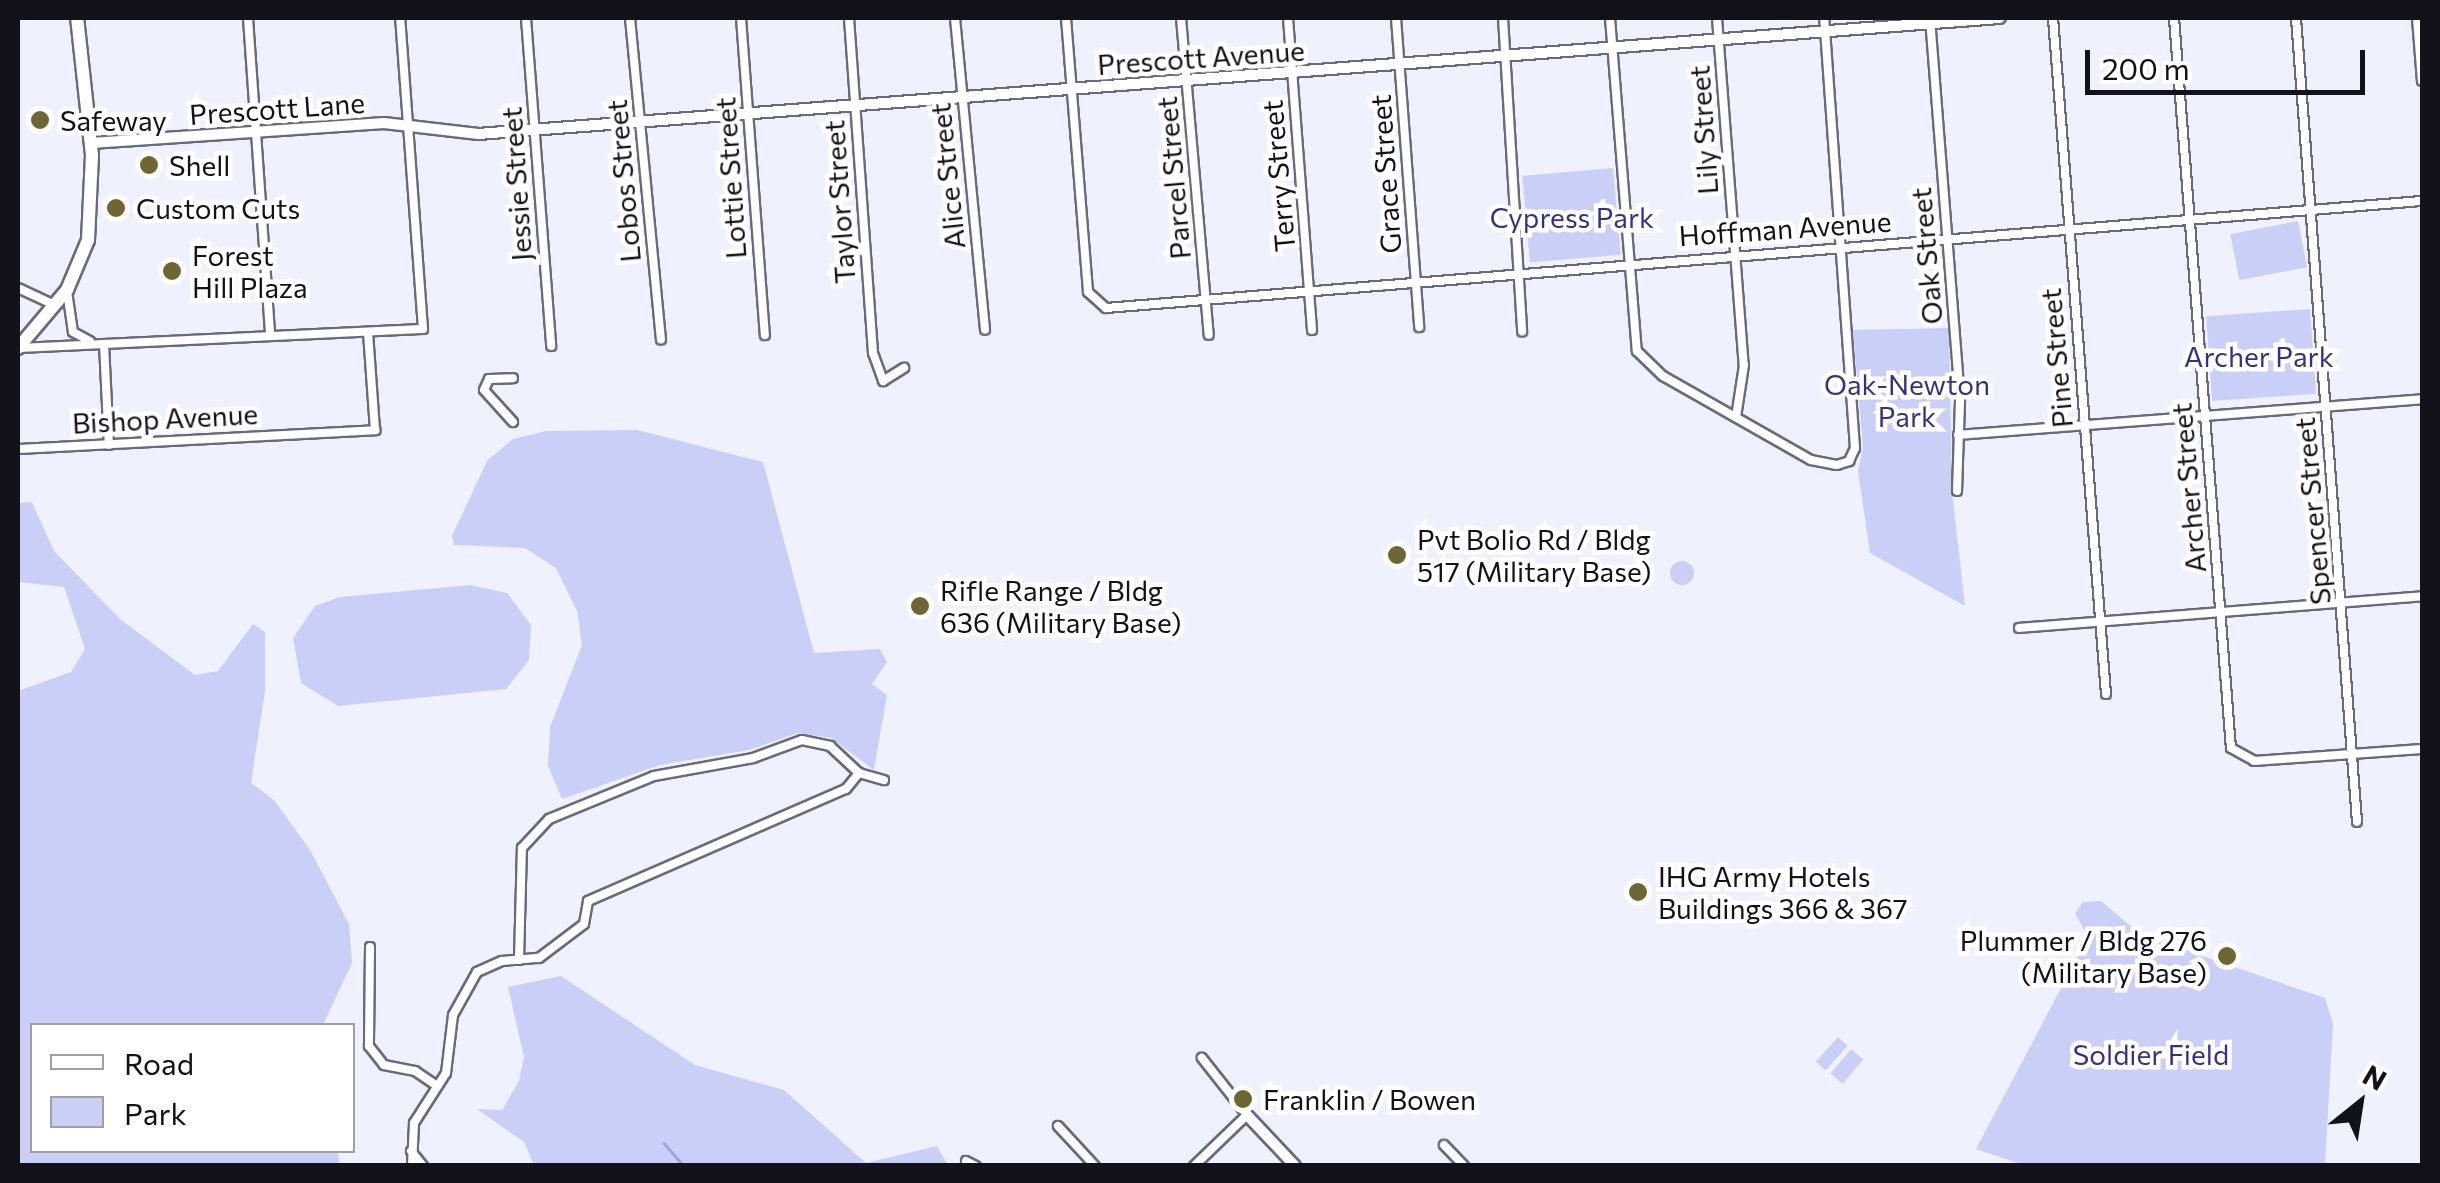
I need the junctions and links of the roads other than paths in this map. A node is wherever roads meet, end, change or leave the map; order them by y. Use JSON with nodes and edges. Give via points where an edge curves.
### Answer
{"nodes":[{"id":1,"x":77,"y":18,"type":"edge"},
{"id":2,"x":248,"y":18,"type":"edge"},
{"id":3,"x":400,"y":18,"type":"edge"},
{"id":4,"x":526,"y":18,"type":"edge"},
{"id":5,"x":630,"y":18,"type":"edge"},
{"id":6,"x":740,"y":18,"type":"edge"},
{"id":7,"x":850,"y":18,"type":"edge"},
{"id":8,"x":955,"y":18,"type":"edge"},
{"id":9,"x":1066,"y":18,"type":"edge"},
{"id":10,"x":1181,"y":18,"type":"edge"},
{"id":11,"x":1288,"y":18,"type":"edge"},
{"id":12,"x":1396,"y":18,"type":"edge"},
{"id":13,"x":1503,"y":18,"type":"edge"},
{"id":14,"x":1610,"y":18,"type":"edge"},
{"id":15,"x":1717,"y":18,"type":"edge"},
{"id":16,"x":1824,"y":18,"type":"edge"},
{"id":17,"x":2000,"y":18,"type":"edge"},
{"id":18,"x":2053,"y":18,"type":"edge"},
{"id":19,"x":2174,"y":18,"type":"edge"},
{"id":20,"x":2296,"y":18,"type":"edge"},
{"id":21,"x":2417,"y":18,"type":"edge"},
{"id":22,"x":1930,"y":20,"type":"edge"},
{"id":23,"x":1826,"y":31,"type":"junction"},
{"id":24,"x":1719,"y":40,"type":"junction"},
{"id":25,"x":1612,"y":48,"type":"junction"},
{"id":26,"x":1506,"y":58,"type":"junction"},
{"id":27,"x":1400,"y":64,"type":"junction"},
{"id":28,"x":1292,"y":72,"type":"junction"},
{"id":29,"x":1186,"y":80,"type":"junction"},
{"id":30,"x":2422,"y":82,"type":"edge"},
{"id":31,"x":1072,"y":89,"type":"junction"},
{"id":32,"x":962,"y":97,"type":"junction"},
{"id":33,"x":855,"y":106,"type":"junction"},
{"id":34,"x":748,"y":114,"type":"junction"},
{"id":35,"x":640,"y":122,"type":"junction"},
{"id":36,"x":407,"y":124,"type":"junction"},
{"id":37,"x":534,"y":130,"type":"junction"},
{"id":38,"x":256,"y":134,"type":"junction"},
{"id":39,"x":91,"y":143,"type":"junction"},
{"id":40,"x":2422,"y":202,"type":"edge"},
{"id":41,"x":2311,"y":211,"type":"junction"},
{"id":42,"x":2190,"y":220,"type":"junction"},
{"id":43,"x":2068,"y":230,"type":"junction"},
{"id":44,"x":1948,"y":239,"type":"junction"},
{"id":45,"x":1841,"y":247,"type":"junction"},
{"id":46,"x":1735,"y":254,"type":"junction"},
{"id":47,"x":1628,"y":262,"type":"junction"},
{"id":48,"x":1522,"y":273,"type":"junction"},
{"id":49,"x":1415,"y":281,"type":"junction"},
{"id":50,"x":18,"y":288,"type":"edge"},
{"id":51,"x":1309,"y":288,"type":"junction"},
{"id":52,"x":67,"y":290,"type":"junction"},
{"id":53,"x":1206,"y":297,"type":"junction"},
{"id":54,"x":55,"y":306,"type":"junction"},
{"id":55,"x":1419,"y":328,"type":"dead end"},
{"id":56,"x":985,"y":330,"type":"dead end"},
{"id":57,"x":1312,"y":330,"type":"dead end"},
{"id":58,"x":1522,"y":331,"type":"dead end"},
{"id":59,"x":368,"y":332,"type":"junction"},
{"id":60,"x":765,"y":335,"type":"dead end"},
{"id":61,"x":1209,"y":335,"type":"dead end"},
{"id":62,"x":270,"y":336,"type":"junction"},
{"id":63,"x":661,"y":340,"type":"dead end"},
{"id":64,"x":104,"y":344,"type":"junction"},
{"id":65,"x":551,"y":346,"type":"dead end"},
{"id":66,"x":18,"y":348,"type":"edge"},
{"id":67,"x":904,"y":368,"type":"dead end"},
{"id":68,"x":513,"y":378,"type":"dead end"},
{"id":69,"x":2422,"y":399,"type":"edge"},
{"id":70,"x":2326,"y":407,"type":"junction"},
{"id":71,"x":2205,"y":416,"type":"junction"},
{"id":72,"x":1736,"y":417,"type":"junction"},
{"id":73,"x":513,"y":422,"type":"dead end"},
{"id":74,"x":2084,"y":425,"type":"junction"},
{"id":75,"x":1958,"y":435,"type":"junction"},
{"id":76,"x":109,"y":445,"type":"junction"},
{"id":77,"x":18,"y":450,"type":"edge"},
{"id":78,"x":1957,"y":491,"type":"dead end"},
{"id":79,"x":2422,"y":596,"type":"edge"},
{"id":80,"x":2342,"y":603,"type":"junction"},
{"id":81,"x":2221,"y":612,"type":"junction"},
{"id":82,"x":2100,"y":621,"type":"junction"},
{"id":83,"x":2020,"y":628,"type":"dead end"},
{"id":84,"x":2106,"y":694,"type":"dead end"},
{"id":85,"x":2422,"y":749,"type":"edge"},
{"id":86,"x":2353,"y":754,"type":"junction"},
{"id":87,"x":858,"y":773,"type":"junction"},
{"id":88,"x":884,"y":780,"type":"dead end"},
{"id":89,"x":2357,"y":822,"type":"dead end"},
{"id":90,"x":370,"y":947,"type":"dead end"},
{"id":91,"x":519,"y":960,"type":"junction"},
{"id":92,"x":1202,"y":1058,"type":"dead end"},
{"id":93,"x":436,"y":1086,"type":"junction"},
{"id":94,"x":1247,"y":1115,"type":"junction"},
{"id":95,"x":1058,"y":1126,"type":"dead end"},
{"id":96,"x":1444,"y":1145,"type":"dead end"},
{"id":97,"x":411,"y":1151,"type":"junction"},
{"id":98,"x":966,"y":1161,"type":"dead end"},
{"id":99,"x":412,"y":1166,"type":"edge"},
{"id":100,"x":424,"y":1166,"type":"edge"},
{"id":101,"x":976,"y":1166,"type":"edge"},
{"id":102,"x":1096,"y":1166,"type":"edge"},
{"id":103,"x":1194,"y":1166,"type":"edge"},
{"id":104,"x":1294,"y":1166,"type":"edge"},
{"id":105,"x":1464,"y":1166,"type":"edge"}],
"edges":[{"from":1,"to":39,"type":"main road"},
{"from":2,"to":38,"type":"street"},
{"from":3,"to":36,"type":"street"},
{"from":4,"to":37,"type":"street","name":"Jessie Street"},
{"from":5,"to":35,"type":"street","name":"Lobos Street"},
{"from":6,"to":34,"type":"street","name":"Lottie Street"},
{"from":7,"to":33,"type":"street","name":"Taylor Street"},
{"from":8,"to":32,"type":"street","name":"Alice Street"},
{"from":9,"to":31,"type":"street"},
{"from":10,"to":29,"type":"street","name":"Parcel Street"},
{"from":11,"to":28,"type":"street","name":"Terry Street"},
{"from":12,"to":27,"type":"street","name":"Grace Street"},
{"from":13,"to":26,"type":"street"},
{"from":14,"to":25,"type":"street"},
{"from":15,"to":24,"type":"street","name":"Lily Street"},
{"from":16,"to":23,"type":"street"},
{"from":17,"to":22,"type":"street","name":"Prescott Avenue"},
{"from":18,"to":43,"type":"street","name":"Pine Street"},
{"from":19,"to":42,"type":"street","name":"Archer Street"},
{"from":20,"to":41,"type":"street","name":"Spencer Street"},
{"from":21,"to":30,"type":"street"},
{"from":22,"to":23,"type":"street","name":"Prescott Avenue"},
{"from":22,"to":44,"type":"street","name":"Oak Street"},
{"from":23,"to":24,"type":"street","name":"Prescott Avenue"},
{"from":23,"to":45,"type":"street"},
{"from":24,"to":25,"type":"street","name":"Prescott Avenue"},
{"from":24,"to":46,"type":"street","name":"Lily Street"},
{"from":25,"to":26,"type":"street","name":"Prescott Avenue"},
{"from":25,"to":47,"type":"street"},
{"from":26,"to":27,"type":"street","name":"Prescott Avenue"},
{"from":26,"to":48,"type":"street"},
{"from":27,"to":28,"type":"street","name":"Prescott Avenue"},
{"from":27,"to":49,"type":"street","name":"Grace Street"},
{"from":28,"to":29,"type":"street","name":"Prescott Avenue"},
{"from":28,"to":51,"type":"street","name":"Terry Street"},
{"from":29,"to":31,"type":"street","name":"Prescott Avenue"},
{"from":29,"to":53,"type":"street","name":"Parcel Street"},
{"from":31,"to":32,"type":"street","name":"Prescott Avenue"},
{"from":31,"to":53,"type":"street","name":"Hoffman Avenue","via":[[1094,303],[1116,309]]},
{"from":32,"to":33,"type":"street","name":"Prescott Avenue"},
{"from":32,"to":56,"type":"street","name":"Alice Street"},
{"from":33,"to":34,"type":"street","name":"Prescott Avenue"},
{"from":33,"to":67,"type":"street","name":"Taylor Street","via":[[869,313],[882,382]]},
{"from":34,"to":35,"type":"street","name":"Prescott Avenue"},
{"from":34,"to":60,"type":"street","name":"Lottie Street"},
{"from":35,"to":37,"type":"street","name":"Prescott Avenue"},
{"from":35,"to":63,"type":"street","name":"Lobos Street"},
{"from":36,"to":37,"type":"street","name":"Prescott Avenue","via":[[464,134]]},
{"from":36,"to":38,"type":"street","name":"Prescott Lane"},
{"from":36,"to":59,"type":"street","via":[[424,329]]},
{"from":37,"to":65,"type":"street","name":"Jessie Street"},
{"from":38,"to":39,"type":"street","name":"Prescott Lane"},
{"from":38,"to":62,"type":"street"},
{"from":39,"to":52,"type":"main road","via":[[88,240]]},
{"from":40,"to":41,"type":"street","name":"Hoffman Avenue"},
{"from":41,"to":42,"type":"street","name":"Hoffman Avenue"},
{"from":41,"to":70,"type":"street","name":"Spencer Street"},
{"from":42,"to":43,"type":"street","name":"Hoffman Avenue"},
{"from":42,"to":71,"type":"street","name":"Archer Street"},
{"from":43,"to":44,"type":"street","name":"Hoffman Avenue"},
{"from":43,"to":74,"type":"street","name":"Pine Street"},
{"from":44,"to":45,"type":"street","name":"Hoffman Avenue"},
{"from":44,"to":75,"type":"street","name":"Oak Street"},
{"from":45,"to":46,"type":"street","name":"Hoffman Avenue"},
{"from":45,"to":72,"type":"street","via":[[1853,456],[1825,465]]},
{"from":46,"to":47,"type":"street","name":"Hoffman Avenue"},
{"from":46,"to":72,"type":"street","name":"Lily Street","via":[[1744,366]]},
{"from":47,"to":48,"type":"street","name":"Hoffman Avenue"},
{"from":47,"to":72,"type":"street","via":[[1637,351],[1663,376]]},
{"from":48,"to":49,"type":"street","name":"Hoffman Avenue"},
{"from":48,"to":58,"type":"street"},
{"from":49,"to":51,"type":"street","name":"Hoffman Avenue"},
{"from":49,"to":55,"type":"street","name":"Grace Street"},
{"from":50,"to":54,"type":"street"},
{"from":51,"to":53,"type":"street","name":"Hoffman Avenue"},
{"from":51,"to":57,"type":"street","name":"Terry Street"},
{"from":52,"to":54,"type":"main road"},
{"from":52,"to":64,"type":"street","via":[[73,332]]},
{"from":53,"to":61,"type":"street","name":"Parcel Street"},
{"from":54,"to":66,"type":"main road"},
{"from":59,"to":62,"type":"street"},
{"from":59,"to":76,"type":"street","name":"Bishop Avenue","via":[[375,430]]},
{"from":62,"to":64,"type":"street"},
{"from":64,"to":66,"type":"street"},
{"from":64,"to":76,"type":"street"},
{"from":68,"to":73,"type":"street","via":[[489,379],[484,390]]},
{"from":69,"to":70,"type":"street"},
{"from":70,"to":71,"type":"street"},
{"from":70,"to":80,"type":"street","name":"Spencer Street"},
{"from":71,"to":74,"type":"street"},
{"from":71,"to":81,"type":"street","name":"Archer Street"},
{"from":74,"to":75,"type":"street"},
{"from":74,"to":82,"type":"street","name":"Pine Street"},
{"from":75,"to":78,"type":"street","name":"Oak Street"},
{"from":76,"to":77,"type":"street","name":"Bishop Avenue"},
{"from":79,"to":80,"type":"street"},
{"from":80,"to":81,"type":"street"},
{"from":80,"to":86,"type":"street","name":"Spencer Street"},
{"from":81,"to":82,"type":"street"},
{"from":81,"to":86,"type":"street","name":"Archer Street","via":[[2231,748],[2254,761]]},
{"from":82,"to":83,"type":"street"},
{"from":82,"to":84,"type":"street","name":"Pine Street"},
{"from":85,"to":86,"type":"street"},
{"from":86,"to":89,"type":"street","name":"Spencer Street"},
{"from":87,"to":88,"type":"street"},
{"from":87,"to":91,"type":"street","via":[[846,789],[588,902],[584,924],[539,958]]},
{"from":87,"to":91,"type":"street","via":[[830,746],[802,740],[754,757],[654,776],[542,822],[520,855]]},
{"from":90,"to":93,"type":"street","via":[[370,1046],[384,1064],[412,1070]]},
{"from":91,"to":93,"type":"street","via":[[491,964],[472,979],[452,1015],[448,1066]]},
{"from":92,"to":94,"type":"street"},
{"from":93,"to":97,"type":"street","via":[[415,1119]]},
{"from":94,"to":103,"type":"street"},
{"from":94,"to":104,"type":"street"},
{"from":95,"to":102,"type":"street"},
{"from":96,"to":105,"type":"street"},
{"from":97,"to":99,"type":"street"},
{"from":97,"to":100,"type":"street"},
{"from":98,"to":101,"type":"street"}]}
